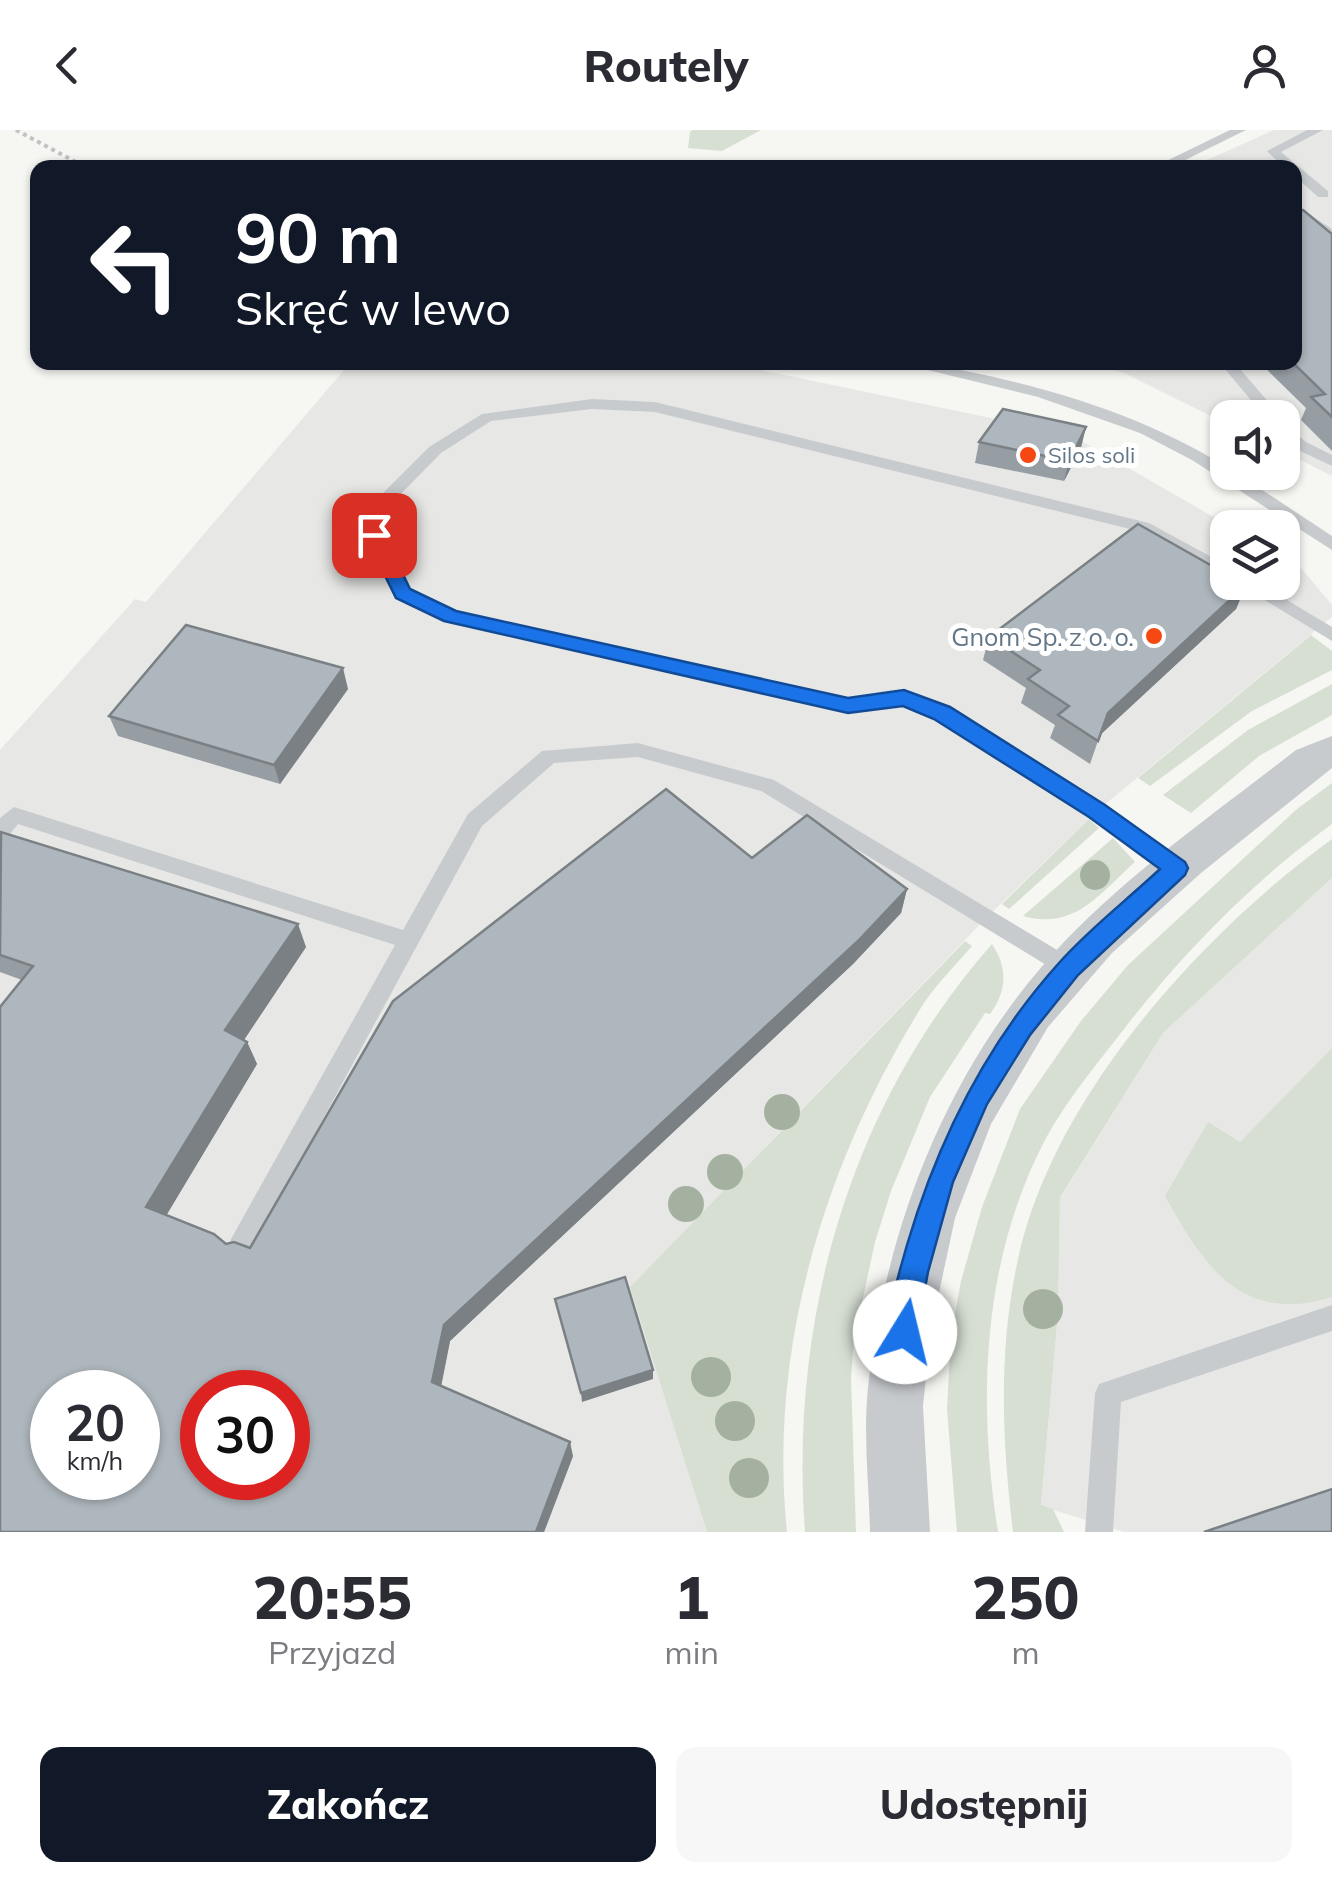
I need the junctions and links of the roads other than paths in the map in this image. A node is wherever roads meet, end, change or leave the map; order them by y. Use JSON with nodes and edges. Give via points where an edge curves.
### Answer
{"nodes":[{"id":1,"x":1240,"y":130,"type":"edge"},
{"id":2,"x":1317,"y":130,"type":"edge"},
{"id":3,"x":1175,"y":160,"type":"edge"},
{"id":4,"x":1284,"y":160,"type":"edge"},
{"id":5,"x":1302,"y":175,"type":"edge"},
{"id":6,"x":1329,"y":196,"type":"edge"},
{"id":7,"x":1302,"y":215,"type":"edge"},
{"id":8,"x":1332,"y":235,"type":"edge"},
{"id":9,"x":939,"y":370,"type":"edge"},
{"id":10,"x":1233,"y":370,"type":"edge"},
{"id":11,"x":1259,"y":400,"type":"edge"},
{"id":12,"x":1300,"y":445,"type":"edge"},
{"id":13,"x":1332,"y":461,"type":"edge"},
{"id":14,"x":1332,"y":544,"type":"edge"},
{"id":15,"x":1210,"y":564,"type":"edge"},
{"id":16,"x":1274,"y":600,"type":"edge"},
{"id":17,"x":1332,"y":634,"type":"edge"},
{"id":18,"x":1332,"y":750,"type":"edge"},
{"id":19,"x":0,"y":832,"type":"edge"},
{"id":20,"x":1177,"y":868,"type":"junction"},
{"id":21,"x":406,"y":940,"type":"junction"},
{"id":22,"x":1069,"y":968,"type":"junction"},
{"id":23,"x":240,"y":1247,"type":"edge"},
{"id":24,"x":1332,"y":1318,"type":"edge"},
{"id":25,"x":900,"y":1532,"type":"edge"},
{"id":26,"x":1100,"y":1532,"type":"edge"}],
"edges":[{"from":1,"to":3,"type":"lane"},
{"from":2,"to":4,"type":"lane","via":[[1274,151]]},
{"from":5,"to":6,"type":"lane"},
{"from":7,"to":8,"type":"lane"},
{"from":9,"to":14,"type":"lane","via":[[1049,394],[1123,420],[1179,446]]},
{"from":10,"to":11,"type":"lane"},
{"from":12,"to":13,"type":"lane"},
{"from":15,"to":20,"type":"lane","via":[[1143,527],[656,406],[592,404],[487,417],[435,450],[387,499],[374,535],[403,593],[451,616],[848,706],[904,698],[942,713]]},
{"from":16,"to":17,"type":"lane"},
{"from":18,"to":20,"type":"street"},
{"from":19,"to":21,"type":"lane","via":[[14,814]]},
{"from":20,"to":22,"type":"street"},
{"from":21,"to":22,"type":"lane","via":[[475,820],[549,756],[638,750],[767,784]]},
{"from":21,"to":23,"type":"lane"},
{"from":22,"to":25,"type":"street","via":[[978,1096],[939,1181],[914,1272],[896,1392]]},
{"from":24,"to":26,"type":"lane","via":[[1108,1394]]}]}
